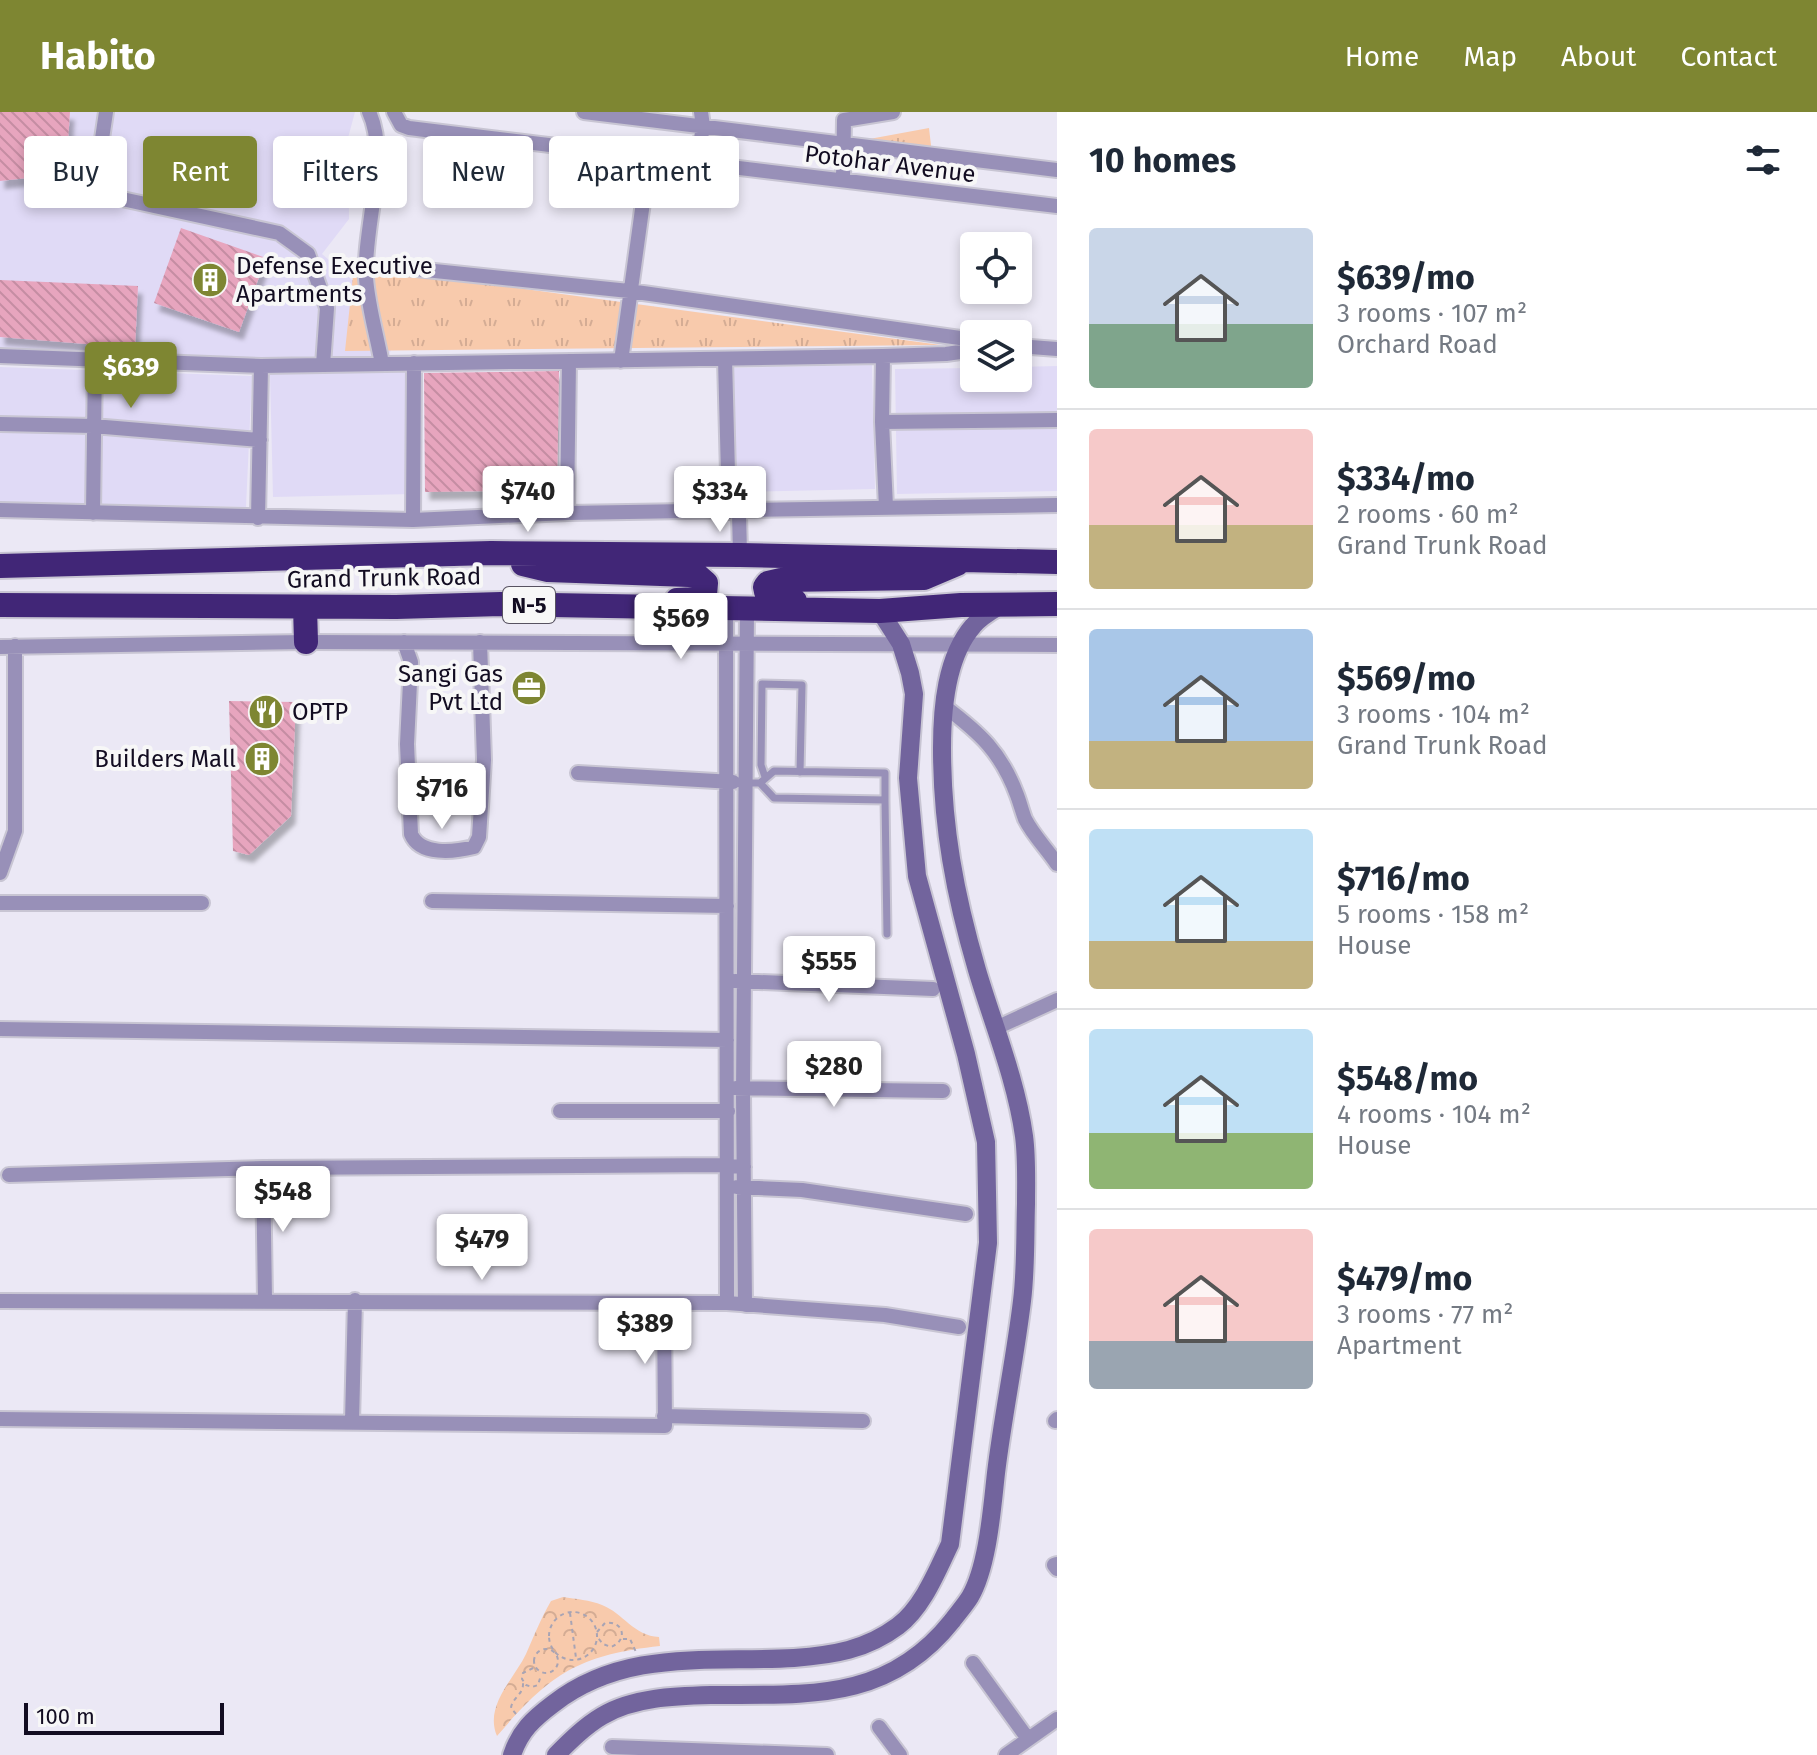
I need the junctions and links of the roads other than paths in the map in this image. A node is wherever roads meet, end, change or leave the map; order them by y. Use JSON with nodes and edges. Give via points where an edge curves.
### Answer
{"nodes":[{"id":1,"x":106,"y":112,"type":"edge"},
{"id":2,"x":369,"y":112,"type":"edge"},
{"id":3,"x":394,"y":112,"type":"edge"},
{"id":4,"x":584,"y":112,"type":"edge"},
{"id":5,"x":893,"y":112,"type":"edge"},
{"id":6,"x":843,"y":116,"type":"edge"},
{"id":7,"x":702,"y":119,"type":"edge"},
{"id":8,"x":845,"y":143,"type":"junction"},
{"id":9,"x":549,"y":146,"type":"edge"},
{"id":10,"x":739,"y":168,"type":"edge"},
{"id":11,"x":1057,"y":170,"type":"edge"},
{"id":12,"x":843,"y":179,"type":"junction"},
{"id":13,"x":1057,"y":206,"type":"edge"},
{"id":14,"x":642,"y":208,"type":"edge"},
{"id":15,"x":396,"y":267,"type":"dead end"},
{"id":16,"x":629,"y":291,"type":"junction"},
{"id":17,"x":960,"y":338,"type":"edge"},
{"id":18,"x":1032,"y":347,"type":"edge"},
{"id":19,"x":1057,"y":349,"type":"edge"},
{"id":20,"x":960,"y":352,"type":"edge"},
{"id":21,"x":0,"y":356,"type":"edge"},
{"id":22,"x":883,"y":356,"type":"junction"},
{"id":23,"x":725,"y":359,"type":"junction"},
{"id":24,"x":95,"y":360,"type":"junction"},
{"id":25,"x":569,"y":361,"type":"junction"},
{"id":26,"x":621,"y":361,"type":"junction"},
{"id":27,"x":414,"y":363,"type":"junction"},
{"id":28,"x":382,"y":364,"type":"junction"},
{"id":29,"x":323,"y":365,"type":"junction"},
{"id":30,"x":261,"y":366,"type":"junction"},
{"id":31,"x":1057,"y":420,"type":"edge"},
{"id":32,"x":882,"y":422,"type":"junction"},
{"id":33,"x":0,"y":424,"type":"edge"},
{"id":34,"x":93,"y":426,"type":"junction"},
{"id":35,"x":260,"y":440,"type":"junction"},
{"id":36,"x":1057,"y":505,"type":"edge"},
{"id":37,"x":886,"y":507,"type":"junction"},
{"id":38,"x":0,"y":510,"type":"edge"},
{"id":39,"x":734,"y":512,"type":"junction"},
{"id":40,"x":93,"y":513,"type":"junction"},
{"id":41,"x":567,"y":513,"type":"junction"},
{"id":42,"x":258,"y":518,"type":"junction"},
{"id":43,"x":413,"y":520,"type":"junction"},
{"id":44,"x":491,"y":553,"type":"junction"},
{"id":45,"x":740,"y":555,"type":"junction"},
{"id":46,"x":963,"y":561,"type":"junction"},
{"id":47,"x":1057,"y":562,"type":"edge"},
{"id":48,"x":0,"y":566,"type":"edge"},
{"id":49,"x":501,"y":604,"type":"junction"},
{"id":50,"x":1003,"y":604,"type":"junction"},
{"id":51,"x":1057,"y":604,"type":"edge"},
{"id":52,"x":0,"y":605,"type":"edge"},
{"id":53,"x":961,"y":605,"type":"junction"},
{"id":54,"x":305,"y":607,"type":"junction"},
{"id":55,"x":737,"y":610,"type":"junction"},
{"id":56,"x":880,"y":611,"type":"junction"},
{"id":57,"x":306,"y":642,"type":"junction"},
{"id":58,"x":404,"y":642,"type":"junction"},
{"id":59,"x":480,"y":642,"type":"junction"},
{"id":60,"x":726,"y":643,"type":"junction"},
{"id":61,"x":748,"y":643,"type":"junction"},
{"id":62,"x":901,"y":644,"type":"junction"},
{"id":63,"x":961,"y":644,"type":"junction"},
{"id":64,"x":1057,"y":645,"type":"edge"},
{"id":65,"x":8,"y":646,"type":"edge"},
{"id":66,"x":914,"y":694,"type":"junction"},
{"id":67,"x":944,"y":702,"type":"junction"},
{"id":68,"x":800,"y":772,"type":"junction"},
{"id":69,"x":578,"y":773,"type":"dead end"},
{"id":70,"x":726,"y":781,"type":"junction"},
{"id":71,"x":757,"y":781,"type":"junction"},
{"id":72,"x":885,"y":800,"type":"junction"},
{"id":73,"x":1057,"y":864,"type":"edge"},
{"id":74,"x":0,"y":873,"type":"edge"},
{"id":75,"x":432,"y":901,"type":"dead end"},
{"id":76,"x":0,"y":903,"type":"edge"},
{"id":77,"x":202,"y":903,"type":"dead end"},
{"id":78,"x":727,"y":906,"type":"junction"},
{"id":79,"x":887,"y":934,"type":"dead end"},
{"id":80,"x":727,"y":981,"type":"junction"},
{"id":81,"x":745,"y":982,"type":"junction"},
{"id":82,"x":933,"y":989,"type":"dead end"},
{"id":83,"x":1057,"y":1000,"type":"edge"},
{"id":84,"x":996,"y":1028,"type":"junction"},
{"id":85,"x":0,"y":1029,"type":"edge"},
{"id":86,"x":727,"y":1040,"type":"junction"},
{"id":87,"x":727,"y":1088,"type":"junction"},
{"id":88,"x":743,"y":1089,"type":"junction"},
{"id":89,"x":943,"y":1091,"type":"dead end"},
{"id":90,"x":560,"y":1111,"type":"dead end"},
{"id":91,"x":728,"y":1111,"type":"junction"},
{"id":92,"x":728,"y":1166,"type":"junction"},
{"id":93,"x":744,"y":1167,"type":"junction"},
{"id":94,"x":263,"y":1168,"type":"junction"},
{"id":95,"x":9,"y":1175,"type":"dead end"},
{"id":96,"x":728,"y":1186,"type":"junction"},
{"id":97,"x":744,"y":1188,"type":"junction"},
{"id":98,"x":966,"y":1214,"type":"dead end"},
{"id":99,"x":265,"y":1300,"type":"junction"},
{"id":100,"x":355,"y":1300,"type":"junction"},
{"id":101,"x":0,"y":1301,"type":"edge"},
{"id":102,"x":727,"y":1303,"type":"junction"},
{"id":103,"x":664,"y":1304,"type":"junction"},
{"id":104,"x":745,"y":1305,"type":"junction"},
{"id":105,"x":959,"y":1327,"type":"dead end"},
{"id":106,"x":664,"y":1416,"type":"junction"},
{"id":107,"x":0,"y":1419,"type":"edge"},
{"id":108,"x":863,"y":1421,"type":"dead end"},
{"id":109,"x":352,"y":1422,"type":"junction"},
{"id":110,"x":973,"y":1663,"type":"dead end"},
{"id":111,"x":1057,"y":1719,"type":"edge"},
{"id":112,"x":879,"y":1727,"type":"dead end"},
{"id":113,"x":1028,"y":1739,"type":"junction"},
{"id":114,"x":612,"y":1747,"type":"dead end"},
{"id":115,"x":512,"y":1755,"type":"edge"},
{"id":116,"x":556,"y":1755,"type":"edge"},
{"id":117,"x":827,"y":1755,"type":"edge"},
{"id":118,"x":900,"y":1755,"type":"edge"},
{"id":119,"x":1006,"y":1755,"type":"edge"}],
"edges":[{"from":1,"to":29,"type":"street","via":[[95,186],[99,194],[279,233],[308,254],[327,308]]},
{"from":2,"to":28,"type":"street","via":[[379,141],[366,280]]},
{"from":3,"to":9,"type":"street","name":"Potohar Avenue","via":[[397,122],[409,128]]},
{"from":4,"to":7,"type":"street","name":"Potohar Avenue"},
{"from":5,"to":6,"type":"street"},
{"from":6,"to":8,"type":"street"},
{"from":7,"to":8,"type":"street","name":"Potohar Avenue"},
{"from":8,"to":11,"type":"street","name":"Potohar Avenue"},
{"from":8,"to":12,"type":"street"},
{"from":10,"to":12,"type":"street","name":"Potohar Avenue"},
{"from":12,"to":13,"type":"street","name":"Potohar Avenue"},
{"from":14,"to":16,"type":"street"},
{"from":15,"to":16,"type":"street"},
{"from":16,"to":17,"type":"street"},
{"from":16,"to":26,"type":"street"},
{"from":18,"to":19,"type":"street"},
{"from":20,"to":22,"type":"street"},
{"from":21,"to":24,"type":"street"},
{"from":22,"to":23,"type":"street"},
{"from":22,"to":32,"type":"street"},
{"from":23,"to":26,"type":"street"},
{"from":23,"to":39,"type":"street"},
{"from":24,"to":30,"type":"street"},
{"from":24,"to":34,"type":"street"},
{"from":25,"to":26,"type":"street"},
{"from":25,"to":27,"type":"street"},
{"from":25,"to":41,"type":"street"},
{"from":27,"to":28,"type":"street"},
{"from":27,"to":43,"type":"street"},
{"from":28,"to":29,"type":"street"},
{"from":29,"to":30,"type":"street"},
{"from":30,"to":35,"type":"street"},
{"from":31,"to":32,"type":"street"},
{"from":32,"to":37,"type":"street"},
{"from":33,"to":34,"type":"street"},
{"from":34,"to":35,"type":"street"},
{"from":34,"to":40,"type":"street"},
{"from":35,"to":42,"type":"street"},
{"from":36,"to":37,"type":"street"},
{"from":37,"to":39,"type":"street"},
{"from":38,"to":40,"type":"street"},
{"from":39,"to":41,"type":"street"},
{"from":39,"to":45,"type":"street"},
{"from":40,"to":42,"type":"street"},
{"from":41,"to":43,"type":"street"},
{"from":42,"to":43,"type":"street"},
{"from":44,"to":45,"type":"highway","name":"Grand Trunk Road","number":"N-5"},
{"from":44,"to":48,"type":"highway","name":"Grand Trunk Road","number":"N-5"},
{"from":44,"to":49,"type":"highway","via":[[548,570],[698,576],[707,590],[696,599],[556,596]]},
{"from":45,"to":46,"type":"highway","name":"Grand Trunk Road","number":"N-5"},
{"from":46,"to":47,"type":"highway","name":"Grand Trunk Road","number":"N-5"},
{"from":46,"to":53,"type":"highway","via":[[924,578],[774,580],[765,587],[769,596],[781,601]]},
{"from":49,"to":54,"type":"highway","name":"Grand Trunk Road","number":"N-5"},
{"from":49,"to":55,"type":"highway","name":"Grand Trunk Road","number":"N-5"},
{"from":50,"to":51,"type":"highway","name":"Grand Trunk Road","number":"N-5"},
{"from":50,"to":53,"type":"highway","name":"Grand Trunk Road","number":"N-5"},
{"from":50,"to":63,"type":"street","via":[[973,625]]},
{"from":52,"to":54,"type":"highway","name":"Grand Trunk Road","number":"N-5"},
{"from":53,"to":56,"type":"highway","name":"Grand Trunk Road","number":"N-5"},
{"from":54,"to":57,"type":"highway"},
{"from":55,"to":56,"type":"highway","name":"Grand Trunk Road","number":"N-5"},
{"from":55,"to":60,"type":"street"},
{"from":55,"to":61,"type":"street"},
{"from":56,"to":62,"type":"street"},
{"from":57,"to":58,"type":"street"},
{"from":57,"to":65,"type":"street"},
{"from":58,"to":59,"type":"street"},
{"from":58,"to":59,"type":"street","via":[[411,662],[411,834],[423,849],[447,850],[474,847],[479,837],[484,760]]},
{"from":59,"to":60,"type":"street"},
{"from":60,"to":61,"type":"street"},
{"from":60,"to":70,"type":"street"},
{"from":61,"to":62,"type":"street"},
{"from":61,"to":71,"type":"street"},
{"from":62,"to":63,"type":"street"},
{"from":62,"to":66,"type":"street"},
{"from":63,"to":64,"type":"street"},
{"from":63,"to":67,"type":"street"},
{"from":65,"to":74,"type":"street","via":[[15,831]]},
{"from":66,"to":67,"type":"street"},
{"from":66,"to":115,"type":"street","via":[[908,778],[917,876],[986,1142],[988,1243],[950,1544],[930,1585],[900,1625],[859,1648],[813,1656],[677,1661],[607,1673],[579,1685],[526,1726]]},
{"from":67,"to":73,"type":"street","via":[[992,748],[1032,832]]},
{"from":67,"to":84,"type":"street","via":[[946,840]]},
{"from":68,"to":71,"type":"lane","via":[[774,771]]},
{"from":68,"to":71,"type":"lane","via":[[802,685],[762,684]]},
{"from":68,"to":72,"type":"lane","via":[[885,773]]},
{"from":69,"to":70,"type":"street"},
{"from":70,"to":71,"type":"street"},
{"from":70,"to":78,"type":"street"},
{"from":71,"to":72,"type":"lane","via":[[774,798]]},
{"from":71,"to":81,"type":"street"},
{"from":72,"to":79,"type":"lane"},
{"from":75,"to":78,"type":"street"},
{"from":76,"to":77,"type":"street"},
{"from":78,"to":80,"type":"street"},
{"from":80,"to":81,"type":"street"},
{"from":80,"to":86,"type":"street"},
{"from":81,"to":82,"type":"street"},
{"from":81,"to":88,"type":"street"},
{"from":83,"to":84,"type":"street"},
{"from":84,"to":116,"type":"street","via":[[1024,1134],[1023,1297],[994,1504],[970,1596],[933,1644],[886,1676],[808,1695],[649,1700],[604,1715]]},
{"from":85,"to":86,"type":"street"},
{"from":86,"to":87,"type":"street"},
{"from":87,"to":88,"type":"street"},
{"from":87,"to":91,"type":"street"},
{"from":88,"to":89,"type":"street"},
{"from":88,"to":93,"type":"street"},
{"from":90,"to":91,"type":"street"},
{"from":91,"to":92,"type":"street"},
{"from":92,"to":93,"type":"street"},
{"from":92,"to":94,"type":"street"},
{"from":92,"to":96,"type":"street"},
{"from":93,"to":97,"type":"street"},
{"from":94,"to":95,"type":"street"},
{"from":94,"to":99,"type":"street"},
{"from":96,"to":97,"type":"street"},
{"from":96,"to":102,"type":"street"},
{"from":97,"to":98,"type":"street","via":[[802,1190]]},
{"from":97,"to":104,"type":"street"},
{"from":99,"to":100,"type":"street"},
{"from":99,"to":101,"type":"street"},
{"from":100,"to":103,"type":"street"},
{"from":100,"to":109,"type":"street"},
{"from":102,"to":103,"type":"street"},
{"from":102,"to":104,"type":"street"},
{"from":103,"to":106,"type":"street"},
{"from":104,"to":105,"type":"street","via":[[885,1315]]},
{"from":106,"to":108,"type":"street"},
{"from":106,"to":109,"type":"street","via":[[665,1426]]},
{"from":107,"to":109,"type":"street"},
{"from":110,"to":113,"type":"street"},
{"from":111,"to":113,"type":"street"},
{"from":112,"to":118,"type":"street"},
{"from":113,"to":119,"type":"street"},
{"from":114,"to":117,"type":"street"}]}
